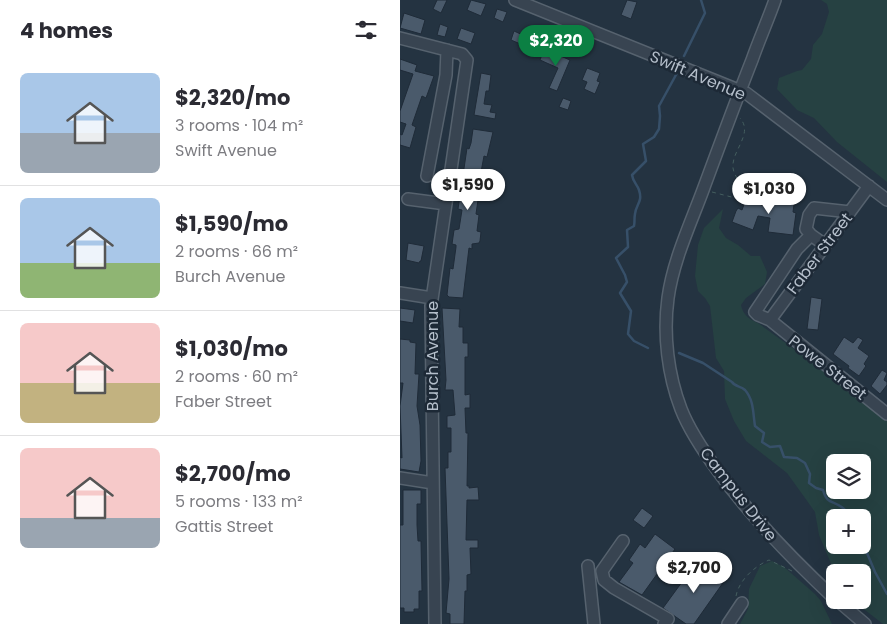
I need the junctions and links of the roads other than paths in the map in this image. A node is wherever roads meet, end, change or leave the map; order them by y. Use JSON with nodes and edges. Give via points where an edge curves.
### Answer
{"nodes":[{"id":1,"x":515,"y":0,"type":"edge"},
{"id":2,"x":775,"y":0,"type":"edge"},
{"id":3,"x":530,"y":3,"type":"edge"},
{"id":4,"x":400,"y":38,"type":"edge"},
{"id":5,"x":447,"y":50,"type":"junction"},
{"id":6,"x":740,"y":90,"type":"junction"},
{"id":7,"x":426,"y":176,"type":"dead end"},
{"id":8,"x":868,"y":186,"type":"junction"},
{"id":9,"x":408,"y":198,"type":"dead end"},
{"id":10,"x":887,"y":200,"type":"edge"},
{"id":11,"x":446,"y":204,"type":"junction"},
{"id":12,"x":850,"y":212,"type":"junction"},
{"id":13,"x":811,"y":234,"type":"junction"},
{"id":14,"x":825,"y":245,"type":"junction"},
{"id":15,"x":400,"y":292,"type":"edge"},
{"id":16,"x":432,"y":298,"type":"junction"},
{"id":17,"x":770,"y":320,"type":"junction"},
{"id":18,"x":887,"y":414,"type":"edge"},
{"id":19,"x":400,"y":478,"type":"edge"},
{"id":20,"x":433,"y":483,"type":"junction"},
{"id":21,"x":623,"y":541,"type":"dead end"},
{"id":22,"x":588,"y":566,"type":"dead end"},
{"id":23,"x":826,"y":590,"type":"edge"},
{"id":24,"x":742,"y":603,"type":"road end"},
{"id":25,"x":848,"y":609,"type":"edge"},
{"id":26,"x":434,"y":624,"type":"edge"},
{"id":27,"x":594,"y":624,"type":"edge"},
{"id":28,"x":664,"y":624,"type":"edge"},
{"id":29,"x":728,"y":624,"type":"edge"},
{"id":30,"x":865,"y":624,"type":"edge"}],
"edges":[{"from":1,"to":3,"type":"street","name":"Swift Avenue"},
{"from":2,"to":6,"type":"street","name":"Campus Drive"},
{"from":3,"to":6,"type":"street","name":"Swift Avenue"},
{"from":4,"to":5,"type":"street"},
{"from":5,"to":7,"type":"street","via":[[446,76]]},
{"from":5,"to":11,"type":"street","name":"Burch Avenue","via":[[462,54],[467,60]]},
{"from":6,"to":8,"type":"street","name":"Swift Avenue"},
{"from":6,"to":23,"type":"street","name":"Campus Drive","via":[[671,282],[666,326],[669,366],[682,410],[704,452],[760,524]]},
{"from":8,"to":10,"type":"street","name":"Swift Avenue"},
{"from":8,"to":12,"type":"street","name":"Faber Street"},
{"from":9,"to":11,"type":"street"},
{"from":11,"to":16,"type":"street","name":"Burch Avenue"},
{"from":12,"to":13,"type":"street","via":[[814,208],[806,229]]},
{"from":12,"to":14,"type":"street","name":"Faber Street"},
{"from":13,"to":14,"type":"street"},
{"from":13,"to":17,"type":"street","name":"Powe Street","via":[[797,249],[755,312]]},
{"from":14,"to":17,"type":"street","name":"Faber Street"},
{"from":15,"to":16,"type":"street"},
{"from":16,"to":20,"type":"street","name":"Burch Avenue"},
{"from":17,"to":18,"type":"street","name":"Powe Street"},
{"from":19,"to":20,"type":"street"},
{"from":20,"to":26,"type":"street","name":"Burch Avenue"},
{"from":21,"to":28,"type":"street","via":[[602,571],[604,580],[668,619]]},
{"from":22,"to":27,"type":"street"},
{"from":24,"to":29,"type":"street"},
{"from":25,"to":30,"type":"street","name":"Campus Drive"}]}
